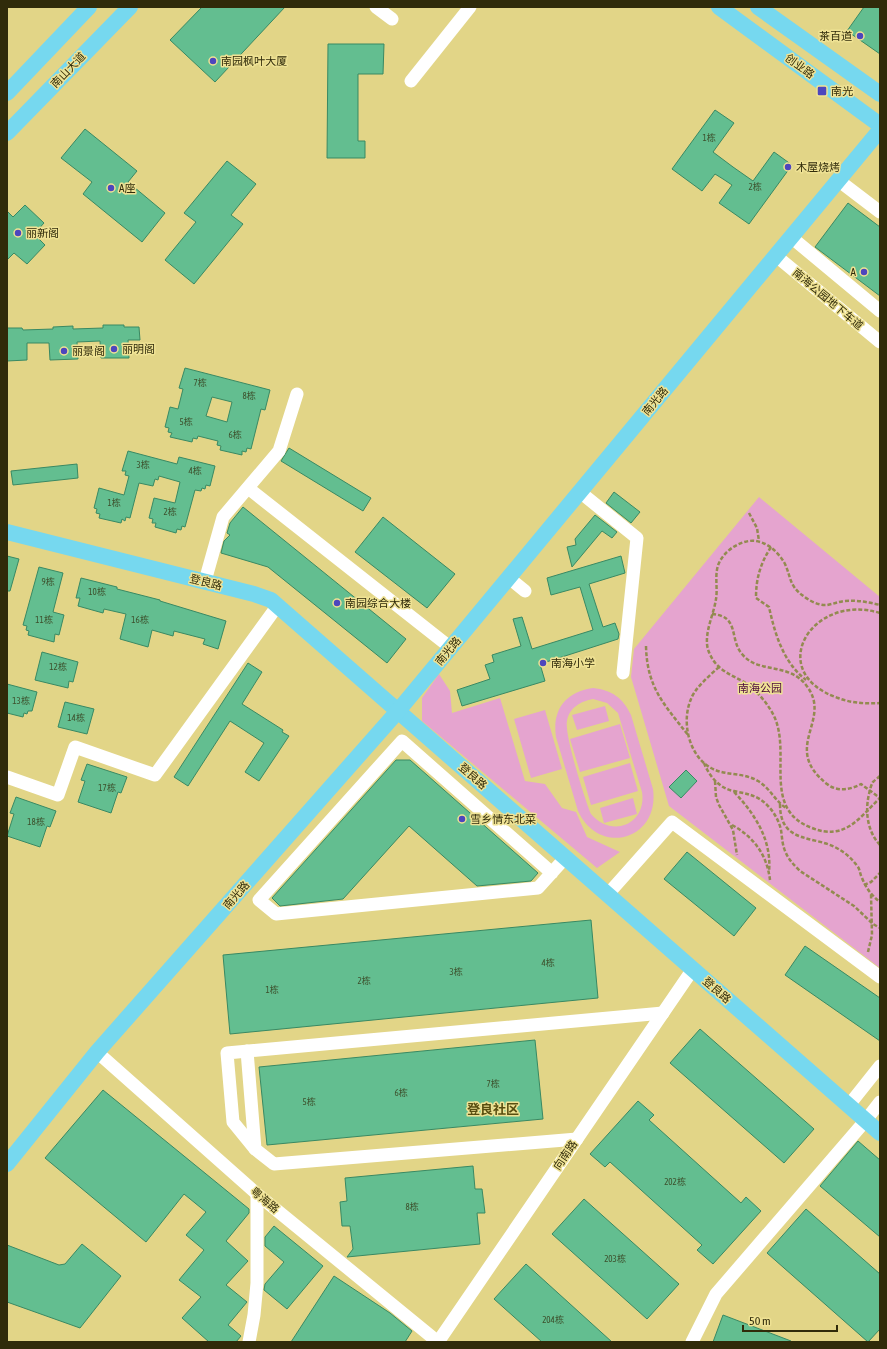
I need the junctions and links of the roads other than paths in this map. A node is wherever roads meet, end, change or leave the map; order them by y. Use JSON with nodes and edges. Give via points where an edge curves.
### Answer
{"nodes":[{"id":1,"x":89,"y":7,"type":"edge"},
{"id":2,"x":130,"y":7,"type":"edge"},
{"id":3,"x":376,"y":7,"type":"edge"},
{"id":4,"x":470,"y":7,"type":"edge"},
{"id":5,"x":719,"y":7,"type":"edge"},
{"id":6,"x":758,"y":7,"type":"edge"},
{"id":7,"x":392,"y":19,"type":"dead end"},
{"id":8,"x":411,"y":81,"type":"dead end"},
{"id":9,"x":7,"y":92,"type":"edge"},
{"id":10,"x":880,"y":94,"type":"edge"},
{"id":11,"x":880,"y":125,"type":"edge"},
{"id":12,"x":880,"y":130,"type":"edge"},
{"id":13,"x":7,"y":133,"type":"edge"},
{"id":14,"x":838,"y":180,"type":"junction"},
{"id":15,"x":880,"y":212,"type":"edge"},
{"id":16,"x":790,"y":237,"type":"junction"},
{"id":17,"x":775,"y":255,"type":"junction"},
{"id":18,"x":880,"y":311,"type":"edge"},
{"id":19,"x":879,"y":341,"type":"edge"},
{"id":20,"x":297,"y":394,"type":"dead end"},
{"id":21,"x":248,"y":488,"type":"junction"},
{"id":22,"x":580,"y":492,"type":"junction"},
{"id":23,"x":7,"y":532,"type":"edge"},
{"id":24,"x":509,"y":578,"type":"junction"},
{"id":25,"x":205,"y":581,"type":"junction"},
{"id":26,"x":525,"y":591,"type":"dead end"},
{"id":27,"x":278,"y":605,"type":"junction"},
{"id":28,"x":451,"y":648,"type":"junction"},
{"id":29,"x":623,"y":674,"type":"dead end"},
{"id":30,"x":398,"y":710,"type":"junction"},
{"id":31,"x":7,"y":777,"type":"edge"},
{"id":32,"x":566,"y":857,"type":"junction"},
{"id":33,"x":552,"y":873,"type":"junction"},
{"id":34,"x":608,"y":894,"type":"junction"},
{"id":35,"x":693,"y":969,"type":"junction"},
{"id":36,"x":880,"y":977,"type":"edge"},
{"id":37,"x":663,"y":1013,"type":"junction"},
{"id":38,"x":247,"y":1051,"type":"junction"},
{"id":39,"x":98,"y":1052,"type":"junction"},
{"id":40,"x":880,"y":1066,"type":"edge"},
{"id":41,"x":880,"y":1102,"type":"edge"},
{"id":42,"x":849,"y":1105,"type":"junction"},
{"id":43,"x":866,"y":1120,"type":"junction"},
{"id":44,"x":880,"y":1133,"type":"edge"},
{"id":45,"x":577,"y":1138,"type":"junction"},
{"id":46,"x":256,"y":1148,"type":"junction"},
{"id":47,"x":7,"y":1164,"type":"edge"},
{"id":48,"x":257,"y":1194,"type":"junction"},
{"id":49,"x":249,"y":1342,"type":"edge"},
{"id":50,"x":438,"y":1342,"type":"edge"},
{"id":51,"x":692,"y":1342,"type":"edge"}],
"edges":[{"from":1,"to":9,"type":"main road"},
{"from":2,"to":13,"type":"main road","name":"南山大道"},
{"from":3,"to":7,"type":"street"},
{"from":4,"to":8,"type":"street"},
{"from":5,"to":11,"type":"main road","name":"创业路"},
{"from":6,"to":10,"type":"main road"},
{"from":12,"to":14,"type":"main road","name":"南光路"},
{"from":14,"to":15,"type":"street"},
{"from":14,"to":16,"type":"main road","name":"南光路"},
{"from":16,"to":17,"type":"main road","name":"南光路"},
{"from":16,"to":18,"type":"street"},
{"from":17,"to":19,"type":"street","name":"南海公园地下车道"},
{"from":17,"to":22,"type":"main road","name":"南光路"},
{"from":20,"to":21,"type":"street","via":[[279,450]]},
{"from":21,"to":25,"type":"street","via":[[223,517]]},
{"from":21,"to":28,"type":"street"},
{"from":22,"to":24,"type":"main road","name":"南光路"},
{"from":22,"to":29,"type":"street","via":[[637,538]]},
{"from":23,"to":25,"type":"main road","name":"登良路"},
{"from":24,"to":26,"type":"street"},
{"from":24,"to":28,"type":"main road","name":"南光路"},
{"from":25,"to":27,"type":"main road","name":"登良路","via":[[263,597]]},
{"from":27,"to":30,"type":"main road","name":"登良路"},
{"from":27,"to":31,"type":"street","via":[[155,775],[75,747],[58,795]]},
{"from":28,"to":30,"type":"main road","name":"南光路"},
{"from":30,"to":32,"type":"main road","name":"登良路"},
{"from":30,"to":39,"type":"main road","name":"南光路"},
{"from":32,"to":33,"type":"street"},
{"from":32,"to":34,"type":"main road","name":"登良路"},
{"from":33,"to":33,"type":"street","via":[[538,888],[276,914],[259,900],[402,741]]},
{"from":34,"to":35,"type":"main road","name":"登良路"},
{"from":34,"to":36,"type":"street","via":[[672,822]]},
{"from":35,"to":37,"type":"street","name":"向南路"},
{"from":35,"to":42,"type":"main road","name":"登良路"},
{"from":37,"to":38,"type":"street"},
{"from":37,"to":45,"type":"street","name":"向南路"},
{"from":38,"to":46,"type":"street"},
{"from":38,"to":46,"type":"street","via":[[227,1053],[233,1122]]},
{"from":39,"to":47,"type":"main road","name":"南光路"},
{"from":39,"to":48,"type":"street","name":"粤海路"},
{"from":40,"to":42,"type":"street"},
{"from":41,"to":43,"type":"street"},
{"from":42,"to":43,"type":"main road","name":"登良路"},
{"from":43,"to":44,"type":"main road","name":"登良路"},
{"from":43,"to":51,"type":"street","via":[[716,1294]]},
{"from":45,"to":46,"type":"street","via":[[274,1164]]},
{"from":45,"to":50,"type":"street","name":"向南路"},
{"from":48,"to":49,"type":"street","via":[[257,1283]]},
{"from":48,"to":50,"type":"street","name":"粤海路"}]}
